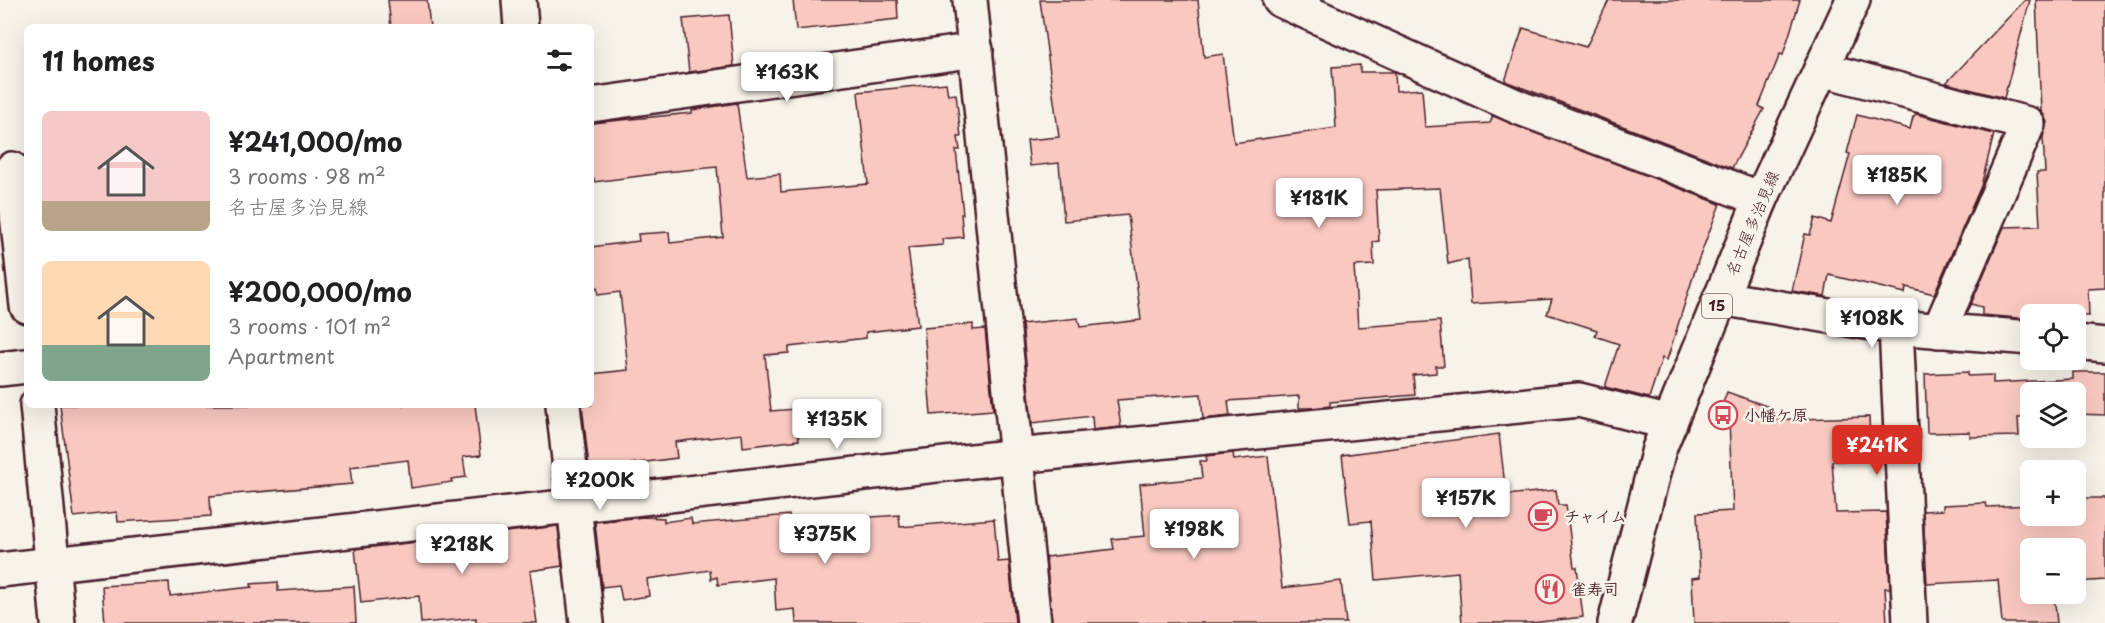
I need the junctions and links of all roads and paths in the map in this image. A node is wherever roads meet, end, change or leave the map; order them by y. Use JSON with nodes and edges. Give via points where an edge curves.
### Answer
{"nodes":[{"id":1,"x":519,"y":0,"type":"edge"},
{"id":2,"x":970,"y":0,"type":"edge"},
{"id":3,"x":1280,"y":0,"type":"edge"},
{"id":4,"x":1853,"y":0,"type":"edge"},
{"id":5,"x":521,"y":24,"type":"edge"},
{"id":6,"x":976,"y":50,"type":"junction"},
{"id":7,"x":1821,"y":69,"type":"junction"},
{"id":8,"x":594,"y":105,"type":"edge"},
{"id":9,"x":13,"y":169,"type":"edge"},
{"id":10,"x":1761,"y":199,"type":"junction"},
{"id":11,"x":24,"y":277,"type":"edge"},
{"id":12,"x":1720,"y":298,"type":"junction"},
{"id":13,"x":1896,"y":327,"type":"junction"},
{"id":14,"x":1939,"y":331,"type":"junction"},
{"id":15,"x":2020,"y":337,"type":"edge"},
{"id":16,"x":2086,"y":343,"type":"edge"},
{"id":17,"x":2105,"y":345,"type":"edge"},
{"id":18,"x":24,"y":366,"type":"edge"},
{"id":19,"x":0,"y":369,"type":"edge"},
{"id":20,"x":37,"y":408,"type":"edge"},
{"id":21,"x":563,"y":408,"type":"edge"},
{"id":22,"x":1670,"y":423,"type":"junction"},
{"id":23,"x":1017,"y":456,"type":"junction"},
{"id":24,"x":574,"y":505,"type":"junction"},
{"id":25,"x":53,"y":564,"type":"junction"},
{"id":26,"x":0,"y":570,"type":"edge"},
{"id":27,"x":58,"y":623,"type":"edge"},
{"id":28,"x":587,"y":623,"type":"edge"},
{"id":29,"x":1034,"y":623,"type":"edge"},
{"id":30,"x":1615,"y":623,"type":"edge"},
{"id":31,"x":1910,"y":623,"type":"edge"}],
"edges":[{"from":1,"to":5,"type":"street"},
{"from":2,"to":6,"type":"street"},
{"from":3,"to":10,"type":"street","via":[[1520,108]]},
{"from":4,"to":7,"type":"street","name":"名古屋多治見線","number":"15"},
{"from":6,"to":8,"type":"street"},
{"from":6,"to":23,"type":"street"},
{"from":7,"to":10,"type":"street","name":"名古屋多治見線","number":"15"},
{"from":7,"to":14,"type":"street","via":[[2028,124]]},
{"from":9,"to":11,"type":"street"},
{"from":10,"to":12,"type":"street","name":"名古屋多治見線","number":"15"},
{"from":12,"to":13,"type":"street"},
{"from":12,"to":22,"type":"street","name":"名古屋多治見線","number":"15"},
{"from":13,"to":14,"type":"street"},
{"from":13,"to":31,"type":"street"},
{"from":14,"to":15,"type":"street"},
{"from":16,"to":17,"type":"street"},
{"from":18,"to":19,"type":"street"},
{"from":20,"to":25,"type":"street"},
{"from":21,"to":24,"type":"street"},
{"from":22,"to":23,"type":"street","via":[[1579,400]]},
{"from":22,"to":30,"type":"street","name":"名古屋多治見線","number":"15","via":[[1659,449]]},
{"from":23,"to":24,"type":"street"},
{"from":23,"to":29,"type":"street"},
{"from":24,"to":25,"type":"street"},
{"from":24,"to":28,"type":"street"},
{"from":25,"to":26,"type":"street"},
{"from":25,"to":27,"type":"street"}]}
